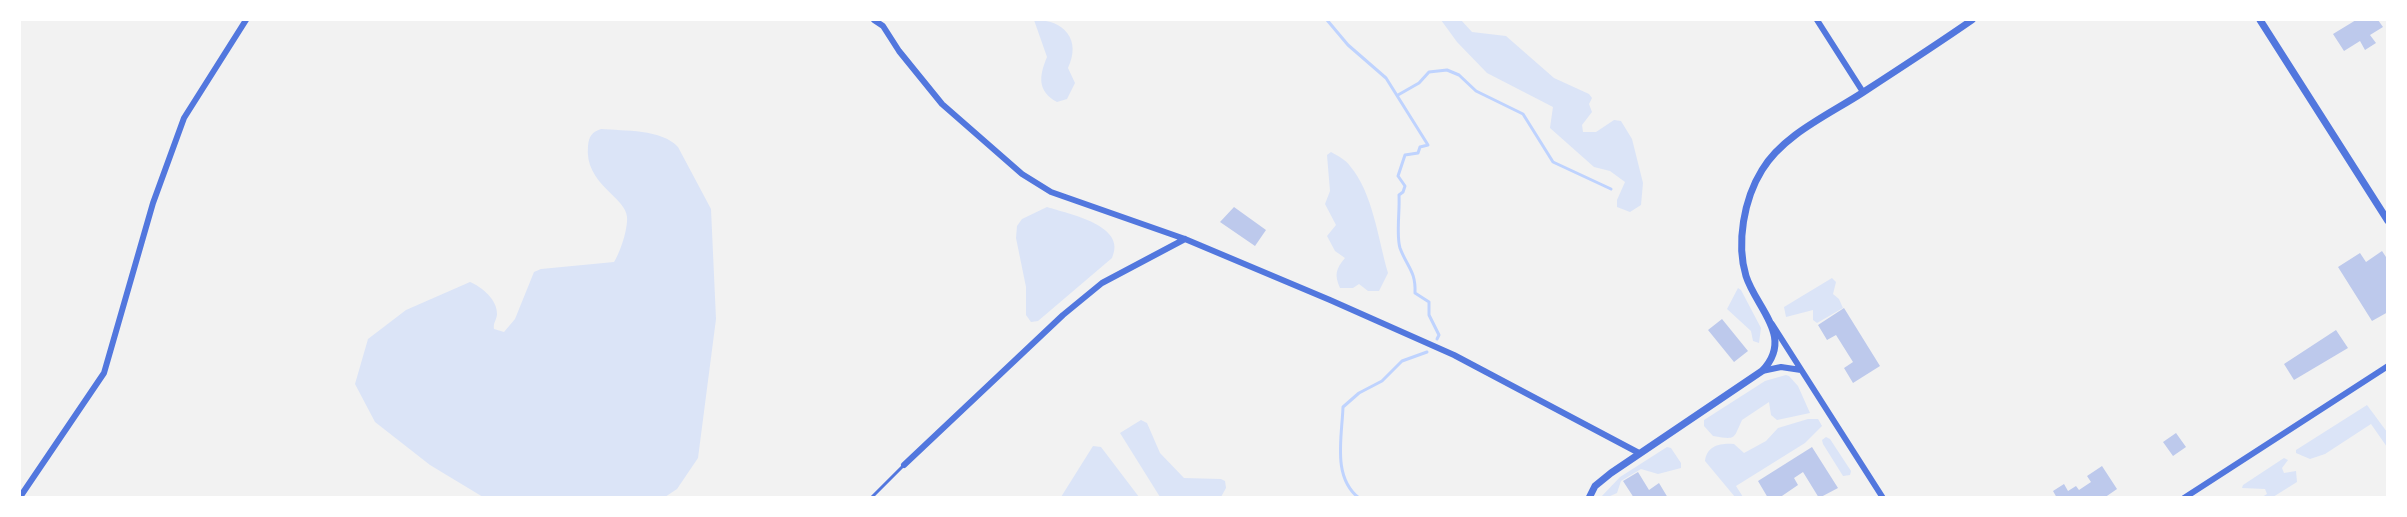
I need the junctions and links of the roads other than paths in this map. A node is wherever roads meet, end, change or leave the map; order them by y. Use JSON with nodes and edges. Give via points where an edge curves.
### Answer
{"nodes":[{"id":1,"x":246,"y":20,"type":"edge"},
{"id":2,"x":874,"y":20,"type":"edge"},
{"id":3,"x":1817,"y":20,"type":"edge"},
{"id":4,"x":1972,"y":20,"type":"edge"},
{"id":5,"x":2260,"y":20,"type":"edge"},
{"id":6,"x":1863,"y":92,"type":"junction"},
{"id":7,"x":2388,"y":221,"type":"edge"},
{"id":8,"x":1185,"y":239,"type":"junction"},
{"id":9,"x":1772,"y":323,"type":"junction"},
{"id":10,"x":2388,"y":366,"type":"edge"},
{"id":11,"x":1801,"y":370,"type":"junction"},
{"id":12,"x":1762,"y":371,"type":"junction"},
{"id":13,"x":1639,"y":453,"type":"junction"},
{"id":14,"x":904,"y":465,"type":"joint"},
{"id":15,"x":20,"y":497,"type":"edge"},
{"id":16,"x":871,"y":498,"type":"edge"},
{"id":17,"x":1589,"y":498,"type":"edge"},
{"id":18,"x":1883,"y":498,"type":"edge"},
{"id":19,"x":2184,"y":498,"type":"edge"}],
"edges":[{"from":1,"to":15,"type":"street","via":[[184,118],[153,203],[104,373]]},
{"from":2,"to":8,"type":"street","via":[[883,26],[942,104],[1022,174],[1051,192]]},
{"from":3,"to":6,"type":"street"},
{"from":4,"to":6,"type":"street"},
{"from":5,"to":7,"type":"street"},
{"from":6,"to":9,"type":"street","via":[[1781,146],[1754,186],[1746,210],[1742,259],[1752,291]]},
{"from":8,"to":13,"type":"street","via":[[1455,355]]},
{"from":8,"to":14,"type":"street","via":[[1102,283]]},
{"from":9,"to":11,"type":"street"},
{"from":9,"to":12,"type":"street","via":[[1771,357]]},
{"from":10,"to":19,"type":"street"},
{"from":11,"to":12,"type":"street","via":[[1781,367]]},
{"from":11,"to":18,"type":"street"},
{"from":12,"to":13,"type":"street"},
{"from":13,"to":17,"type":"street","via":[[1600,482]]},
{"from":14,"to":16,"type":"lane"}]}
